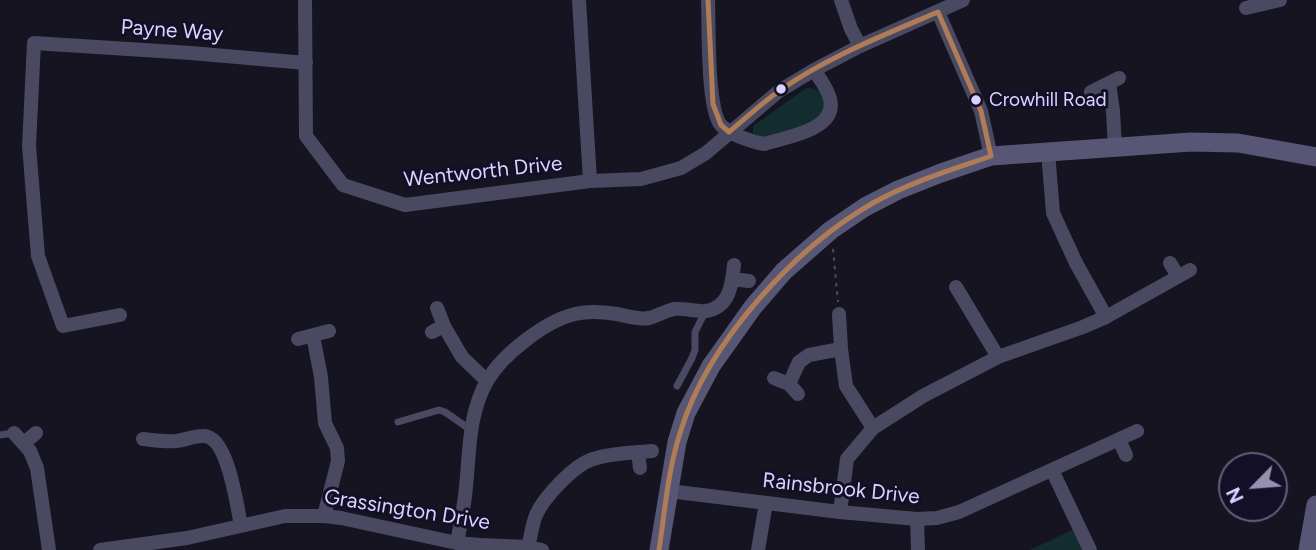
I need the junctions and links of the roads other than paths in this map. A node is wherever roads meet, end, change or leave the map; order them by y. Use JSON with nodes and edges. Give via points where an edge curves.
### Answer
{"nodes":[{"id":1,"x":305,"y":0,"type":"edge"},
{"id":2,"x":579,"y":0,"type":"edge"},
{"id":3,"x":708,"y":0,"type":"edge"},
{"id":4,"x":841,"y":0,"type":"edge"},
{"id":5,"x":963,"y":0,"type":"edge"},
{"id":6,"x":1280,"y":0,"type":"edge"},
{"id":7,"x":1246,"y":8,"type":"dead end"},
{"id":8,"x":938,"y":12,"type":"junction"},
{"id":9,"x":860,"y":46,"type":"junction"},
{"id":10,"x":306,"y":63,"type":"junction"},
{"id":11,"x":814,"y":70,"type":"junction"},
{"id":12,"x":1091,"y":92,"type":"dead end"},
{"id":13,"x":730,"y":132,"type":"junction"},
{"id":14,"x":1115,"y":148,"type":"junction"},
{"id":15,"x":1048,"y":152,"type":"junction"},
{"id":16,"x":992,"y":156,"type":"junction"},
{"id":17,"x":1316,"y":157,"type":"edge"},
{"id":18,"x":590,"y":181,"type":"junction"},
{"id":19,"x":1170,"y":263,"type":"dead end"},
{"id":20,"x":749,"y":281,"type":"dead end"},
{"id":21,"x":956,"y":294,"type":"dead end"},
{"id":22,"x":437,"y":308,"type":"dead end"},
{"id":23,"x":705,"y":311,"type":"junction"},
{"id":24,"x":839,"y":314,"type":"road end"},
{"id":25,"x":120,"y":315,"type":"dead end"},
{"id":26,"x":1106,"y":317,"type":"junction"},
{"id":27,"x":329,"y":331,"type":"dead end"},
{"id":28,"x":313,"y":336,"type":"junction"},
{"id":29,"x":298,"y":338,"type":"dead end"},
{"id":30,"x":841,"y":349,"type":"junction"},
{"id":31,"x":998,"y":357,"type":"junction"},
{"id":32,"x":774,"y":378,"type":"dead end"},
{"id":33,"x":487,"y":381,"type":"junction"},
{"id":34,"x":677,"y":386,"type":"dead end"},
{"id":35,"x":398,"y":422,"type":"dead end"},
{"id":36,"x":873,"y":428,"type":"junction"},
{"id":37,"x":472,"y":430,"type":"junction"},
{"id":38,"x":1137,"y":431,"type":"dead end"},
{"id":39,"x":36,"y":433,"type":"dead end"},
{"id":40,"x":13,"y":437,"type":"edge"},
{"id":41,"x":1119,"y":440,"type":"junction"},
{"id":42,"x":152,"y":445,"type":"dead end"},
{"id":43,"x":1126,"y":455,"type":"dead end"},
{"id":44,"x":640,"y":468,"type":"dead end"},
{"id":45,"x":1052,"y":470,"type":"junction"},
{"id":46,"x":669,"y":491,"type":"junction"},
{"id":47,"x":766,"y":503,"type":"junction"},
{"id":48,"x":1316,"y":505,"type":"edge"},
{"id":49,"x":840,"y":512,"type":"junction"},
{"id":50,"x":324,"y":516,"type":"junction"},
{"id":51,"x":917,"y":519,"type":"junction"},
{"id":52,"x":241,"y":526,"type":"junction"},
{"id":53,"x":457,"y":543,"type":"junction"},
{"id":54,"x":188,"y":544,"type":"edge"},
{"id":55,"x":535,"y":548,"type":"edge"},
{"id":56,"x":49,"y":550,"type":"edge"},
{"id":57,"x":100,"y":550,"type":"edge"},
{"id":58,"x":659,"y":550,"type":"edge"},
{"id":59,"x":758,"y":550,"type":"edge"},
{"id":60,"x":918,"y":550,"type":"edge"},
{"id":61,"x":1090,"y":550,"type":"edge"},
{"id":62,"x":1308,"y":550,"type":"edge"}],
"edges":[{"from":1,"to":10,"type":"street","name":"Wentworth Drive"},
{"from":2,"to":18,"type":"street"},
{"from":3,"to":13,"type":"street","via":[[713,104],[720,125]]},
{"from":4,"to":9,"type":"street"},
{"from":5,"to":8,"type":"street","name":"Wentworth Drive"},
{"from":6,"to":7,"type":"street"},
{"from":8,"to":9,"type":"street","name":"Wentworth Drive"},
{"from":8,"to":16,"type":"street","via":[[981,111]]},
{"from":9,"to":11,"type":"street","name":"Wentworth Drive"},
{"from":10,"to":18,"type":"street","name":"Wentworth Drive","via":[[306,136],[343,185],[405,205]]},
{"from":10,"to":25,"type":"street","name":"Payne Way","via":[[34,43],[29,146],[38,256],[63,326]]},
{"from":11,"to":13,"type":"street","name":"Wentworth Drive","via":[[779,91]]},
{"from":11,"to":13,"type":"street","via":[[831,102],[828,117],[818,127],[764,144]]},
{"from":12,"to":14,"type":"street","via":[[1114,80]]},
{"from":13,"to":18,"type":"street","name":"Wentworth Drive","via":[[681,168],[641,179]]},
{"from":14,"to":15,"type":"street"},
{"from":14,"to":17,"type":"street","via":[[1238,143]]},
{"from":15,"to":16,"type":"street"},
{"from":15,"to":26,"type":"street","via":[[1053,213]]},
{"from":16,"to":46,"type":"street","via":[[898,190],[865,208],[831,230],[776,280],[711,366],[686,413]]},
{"from":19,"to":26,"type":"street","via":[[1184,273]]},
{"from":20,"to":23,"type":"street","via":[[733,272],[725,300]]},
{"from":21,"to":31,"type":"street"},
{"from":22,"to":33,"type":"street","via":[[438,329]]},
{"from":23,"to":33,"type":"street","via":[[674,309],[649,318],[575,314],[541,329],[505,358]]},
{"from":23,"to":34,"type":"lane","via":[[695,332],[695,350]]},
{"from":24,"to":30,"type":"street"},
{"from":26,"to":31,"type":"street"},
{"from":27,"to":28,"type":"street"},
{"from":28,"to":29,"type":"street"},
{"from":28,"to":50,"type":"street","via":[[325,422],[338,461]]},
{"from":30,"to":32,"type":"street","via":[[809,355],[799,362],[793,389]]},
{"from":30,"to":36,"type":"street","via":[[846,386]]},
{"from":31,"to":36,"type":"street"},
{"from":33,"to":37,"type":"street"},
{"from":35,"to":37,"type":"lane","via":[[439,410]]},
{"from":36,"to":49,"type":"street","via":[[847,459]]},
{"from":37,"to":53,"type":"street"},
{"from":38,"to":41,"type":"street","name":"Rainsbrook Drive"},
{"from":39,"to":40,"type":"street"},
{"from":40,"to":56,"type":"street","via":[[30,451],[37,468]]},
{"from":41,"to":43,"type":"street"},
{"from":41,"to":45,"type":"street","name":"Rainsbrook Drive"},
{"from":42,"to":52,"type":"street","via":[[205,435],[214,440],[227,463]]},
{"from":44,"to":55,"type":"street","via":[[645,452],[594,458],[581,464],[542,504],[535,518]]},
{"from":45,"to":51,"type":"street","name":"Rainsbrook Drive","via":[[959,512]]},
{"from":45,"to":61,"type":"street"},
{"from":46,"to":47,"type":"street","name":"Rainsbrook Drive"},
{"from":46,"to":58,"type":"street"},
{"from":47,"to":49,"type":"street","name":"Rainsbrook Drive"},
{"from":47,"to":59,"type":"street"},
{"from":48,"to":62,"type":"street"},
{"from":49,"to":51,"type":"street","name":"Rainsbrook Drive"},
{"from":50,"to":52,"type":"street","name":"Grassington Drive","via":[[285,516]]},
{"from":50,"to":53,"type":"street","name":"Grassington Drive"},
{"from":51,"to":60,"type":"street"},
{"from":52,"to":54,"type":"street","name":"Grassington Drive"},
{"from":53,"to":55,"type":"street","name":"Grassington Drive"},
{"from":54,"to":57,"type":"street","name":"Grassington Drive"}]}
